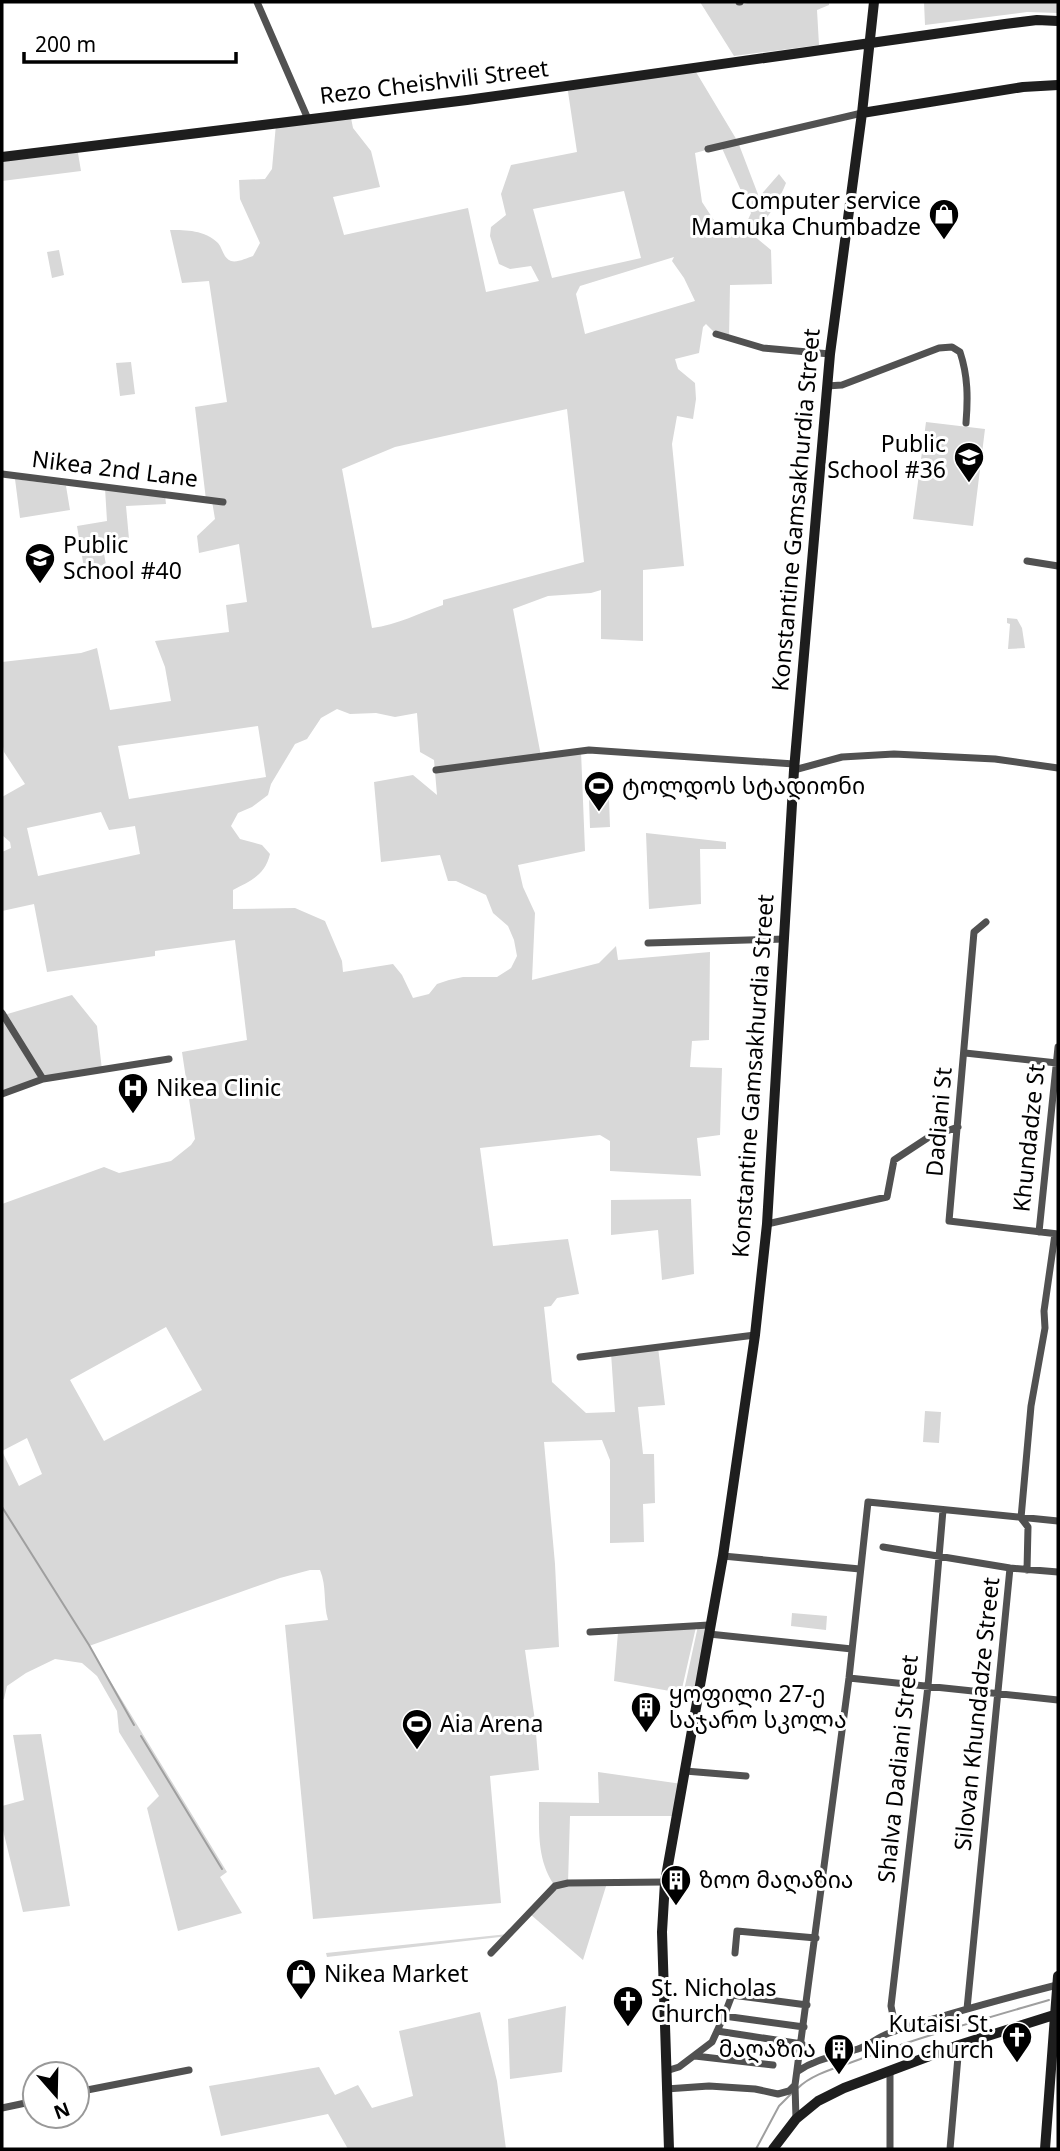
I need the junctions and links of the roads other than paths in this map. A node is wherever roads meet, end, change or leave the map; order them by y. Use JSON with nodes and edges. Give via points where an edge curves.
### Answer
{"nodes":[{"id":1,"x":257,"y":2,"type":"edge"},
{"id":2,"x":874,"y":2,"type":"edge"},
{"id":3,"x":1058,"y":21,"type":"edge"},
{"id":4,"x":870,"y":42,"type":"junction"},
{"id":5,"x":1058,"y":85,"type":"edge"},
{"id":6,"x":862,"y":113,"type":"junction"},
{"id":7,"x":308,"y":119,"type":"junction"},
{"id":8,"x":708,"y":149,"type":"dead end"},
{"id":9,"x":2,"y":157,"type":"edge"},
{"id":10,"x":716,"y":334,"type":"dead end"},
{"id":11,"x":830,"y":354,"type":"junction"},
{"id":12,"x":827,"y":386,"type":"junction"},
{"id":13,"x":966,"y":424,"type":"dead end"},
{"id":14,"x":2,"y":474,"type":"edge"},
{"id":15,"x":223,"y":502,"type":"dead end"},
{"id":16,"x":1027,"y":561,"type":"dead end"},
{"id":17,"x":1058,"y":566,"type":"edge"},
{"id":18,"x":794,"y":767,"type":"junction"},
{"id":19,"x":1058,"y":768,"type":"edge"},
{"id":20,"x":436,"y":770,"type":"dead end"},
{"id":21,"x":986,"y":922,"type":"dead end"},
{"id":22,"x":784,"y":939,"type":"junction"},
{"id":23,"x":648,"y":943,"type":"dead end"},
{"id":24,"x":2,"y":1013,"type":"edge"},
{"id":25,"x":1058,"y":1047,"type":"edge"},
{"id":26,"x":965,"y":1053,"type":"junction"},
{"id":27,"x":169,"y":1059,"type":"dead end"},
{"id":28,"x":1057,"y":1063,"type":"edge"},
{"id":29,"x":43,"y":1079,"type":"junction"},
{"id":30,"x":2,"y":1094,"type":"edge"},
{"id":31,"x":958,"y":1127,"type":"junction"},
{"id":32,"x":767,"y":1224,"type":"junction"},
{"id":33,"x":1039,"y":1232,"type":"junction"},
{"id":34,"x":1056,"y":1234,"type":"edge"},
{"id":35,"x":755,"y":1335,"type":"junction"},
{"id":36,"x":580,"y":1357,"type":"dead end"},
{"id":37,"x":943,"y":1510,"type":"junction"},
{"id":38,"x":1021,"y":1518,"type":"junction"},
{"id":39,"x":1058,"y":1521,"type":"edge"},
{"id":40,"x":883,"y":1547,"type":"dead end"},
{"id":41,"x":940,"y":1555,"type":"junction"},
{"id":42,"x":723,"y":1556,"type":"junction"},
{"id":43,"x":1010,"y":1568,"type":"junction"},
{"id":44,"x":860,"y":1569,"type":"junction"},
{"id":45,"x":1027,"y":1570,"type":"junction"},
{"id":46,"x":1058,"y":1572,"type":"edge"},
{"id":47,"x":709,"y":1629,"type":"junction"},
{"id":48,"x":590,"y":1632,"type":"dead end"},
{"id":49,"x":852,"y":1649,"type":"junction"},
{"id":50,"x":849,"y":1678,"type":"junction"},
{"id":51,"x":928,"y":1686,"type":"junction"},
{"id":52,"x":997,"y":1694,"type":"junction"},
{"id":53,"x":1058,"y":1700,"type":"edge"},
{"id":54,"x":685,"y":1771,"type":"junction"},
{"id":55,"x":746,"y":1776,"type":"dead end"},
{"id":56,"x":666,"y":1882,"type":"junction"},
{"id":57,"x":816,"y":1938,"type":"junction"},
{"id":58,"x":491,"y":1953,"type":"dead end"},
{"id":59,"x":734,"y":1954,"type":"dead end"},
{"id":60,"x":1058,"y":1980,"type":"edge"},
{"id":61,"x":807,"y":2005,"type":"junction"},
{"id":62,"x":967,"y":2009,"type":"junction"},
{"id":63,"x":1056,"y":2015,"type":"edge"},
{"id":64,"x":724,"y":2016,"type":"junction"},
{"id":65,"x":804,"y":2027,"type":"junction"},
{"id":66,"x":717,"y":2031,"type":"junction"},
{"id":67,"x":895,"y":2031,"type":"junction"},
{"id":68,"x":802,"y":2044,"type":"junction"},
{"id":69,"x":959,"y":2045,"type":"junction"},
{"id":70,"x":695,"y":2056,"type":"junction"},
{"id":71,"x":773,"y":2065,"type":"dead end"},
{"id":72,"x":189,"y":2070,"type":"dead end"},
{"id":73,"x":666,"y":2071,"type":"junction"},
{"id":74,"x":798,"y":2071,"type":"junction"},
{"id":75,"x":890,"y":2071,"type":"junction"},
{"id":76,"x":795,"y":2085,"type":"junction"},
{"id":77,"x":91,"y":2089,"type":"edge"},
{"id":78,"x":666,"y":2089,"type":"junction"},
{"id":79,"x":21,"y":2104,"type":"edge"},
{"id":80,"x":2,"y":2108,"type":"edge"},
{"id":81,"x":795,"y":2113,"type":"junction"},
{"id":82,"x":668,"y":2149,"type":"edge"},
{"id":83,"x":773,"y":2149,"type":"edge"},
{"id":84,"x":890,"y":2149,"type":"edge"},
{"id":85,"x":950,"y":2149,"type":"edge"},
{"id":86,"x":1045,"y":2149,"type":"edge"}],
"edges":[{"from":1,"to":7,"type":"street"},
{"from":2,"to":4,"type":"street","name":"Konstantine Gamsakhurdia Street"},
{"from":3,"to":4,"type":"street","name":"Rezo Cheishvili Street"},
{"from":4,"to":6,"type":"street","name":"Konstantine Gamsakhurdia Street"},
{"from":4,"to":7,"type":"street","name":"Rezo Cheishvili Street"},
{"from":5,"to":6,"type":"street"},
{"from":6,"to":8,"type":"street"},
{"from":6,"to":11,"type":"street","name":"Konstantine Gamsakhurdia Street"},
{"from":7,"to":9,"type":"street","name":"Rezo Cheishvili Street"},
{"from":10,"to":11,"type":"street","via":[[763,348]]},
{"from":11,"to":12,"type":"street","name":"Konstantine Gamsakhurdia Street"},
{"from":12,"to":13,"type":"street","via":[[842,385],[952,347],[960,352],[966,368]]},
{"from":12,"to":18,"type":"street","name":"Konstantine Gamsakhurdia Street"},
{"from":14,"to":15,"type":"street","name":"Nikea 2nd Lane"},
{"from":16,"to":17,"type":"street"},
{"from":18,"to":19,"type":"street","via":[[842,757],[894,754]]},
{"from":18,"to":20,"type":"street","via":[[589,750]]},
{"from":18,"to":22,"type":"street","name":"Konstantine Gamsakhurdia Street"},
{"from":21,"to":26,"type":"street","name":"Dadiani St","via":[[974,932]]},
{"from":22,"to":23,"type":"street"},
{"from":22,"to":32,"type":"street","name":"Konstantine Gamsakhurdia Street"},
{"from":24,"to":29,"type":"street"},
{"from":25,"to":28,"type":"street","name":"Khundadze St"},
{"from":26,"to":28,"type":"street"},
{"from":26,"to":31,"type":"street","name":"Dadiani St"},
{"from":27,"to":29,"type":"street"},
{"from":28,"to":33,"type":"street","name":"Khundadze St"},
{"from":29,"to":30,"type":"street"},
{"from":31,"to":32,"type":"street","via":[[929,1137],[894,1160],[887,1197]]},
{"from":31,"to":33,"type":"street","name":"Dadiani St","via":[[949,1222]]},
{"from":32,"to":35,"type":"street","name":"Konstantine Gamsakhurdia Street"},
{"from":33,"to":34,"type":"street","name":"Dadiani St"},
{"from":34,"to":38,"type":"street","name":"Silovan Khundadze Street","via":[[1031,1406]]},
{"from":35,"to":36,"type":"street"},
{"from":35,"to":42,"type":"street","name":"Konstantine Gamsakhurdia Street"},
{"from":37,"to":38,"type":"street"},
{"from":37,"to":41,"type":"street","name":"Shalva Dadiani Street"},
{"from":37,"to":44,"type":"street","via":[[868,1502]]},
{"from":38,"to":39,"type":"street"},
{"from":38,"to":45,"type":"street","name":"Silovan Khundadze Street","via":[[1028,1527]]},
{"from":40,"to":41,"type":"street"},
{"from":41,"to":43,"type":"street"},
{"from":41,"to":51,"type":"street","name":"Shalva Dadiani Street"},
{"from":42,"to":44,"type":"street"},
{"from":42,"to":47,"type":"street","name":"Konstantine Gamsakhurdia Street"},
{"from":43,"to":45,"type":"street","name":"Silovan Khundadze Street"},
{"from":43,"to":52,"type":"street","name":"Silovan Khundadze Street"},
{"from":44,"to":49,"type":"street"},
{"from":45,"to":46,"type":"street"},
{"from":47,"to":48,"type":"street"},
{"from":47,"to":49,"type":"street"},
{"from":47,"to":54,"type":"street","name":"Konstantine Gamsakhurdia Street"},
{"from":49,"to":50,"type":"street"},
{"from":50,"to":51,"type":"street"},
{"from":50,"to":57,"type":"street"},
{"from":51,"to":52,"type":"street"},
{"from":51,"to":67,"type":"street","name":"Shalva Dadiani Street","via":[[891,2006]]},
{"from":52,"to":53,"type":"street"},
{"from":52,"to":62,"type":"street","name":"Silovan Khundadze Street"},
{"from":54,"to":55,"type":"street"},
{"from":54,"to":56,"type":"street","name":"Konstantine Gamsakhurdia Street"},
{"from":56,"to":58,"type":"street","via":[[555,1886]]},
{"from":56,"to":73,"type":"street","name":"Konstantine Gamsakhurdia Street","via":[[662,1933]]},
{"from":57,"to":59,"type":"street","via":[[737,1931]]},
{"from":57,"to":61,"type":"street"},
{"from":60,"to":62,"type":"street"},
{"from":60,"to":63,"type":"street"},
{"from":61,"to":64,"type":"street","via":[[732,1995]]},
{"from":61,"to":65,"type":"street"},
{"from":62,"to":67,"type":"street"},
{"from":63,"to":69,"type":"street"},
{"from":63,"to":86,"type":"street"},
{"from":64,"to":65,"type":"street"},
{"from":64,"to":66,"type":"street"},
{"from":65,"to":68,"type":"street"},
{"from":66,"to":68,"type":"street"},
{"from":66,"to":70,"type":"street","via":[[712,2042]]},
{"from":67,"to":74,"type":"street"},
{"from":68,"to":74,"type":"street"},
{"from":69,"to":75,"type":"street"},
{"from":69,"to":85,"type":"street"},
{"from":70,"to":71,"type":"street"},
{"from":70,"to":73,"type":"street"},
{"from":72,"to":77,"type":"street"},
{"from":73,"to":78,"type":"street","name":"Konstantine Gamsakhurdia Street"},
{"from":74,"to":76,"type":"street"},
{"from":75,"to":81,"type":"street"},
{"from":75,"to":84,"type":"street"},
{"from":76,"to":78,"type":"street","via":[[778,2094],[709,2086]]},
{"from":76,"to":81,"type":"street"},
{"from":78,"to":82,"type":"street","name":"Konstantine Gamsakhurdia Street"},
{"from":79,"to":80,"type":"street"},
{"from":81,"to":83,"type":"street"}]}
